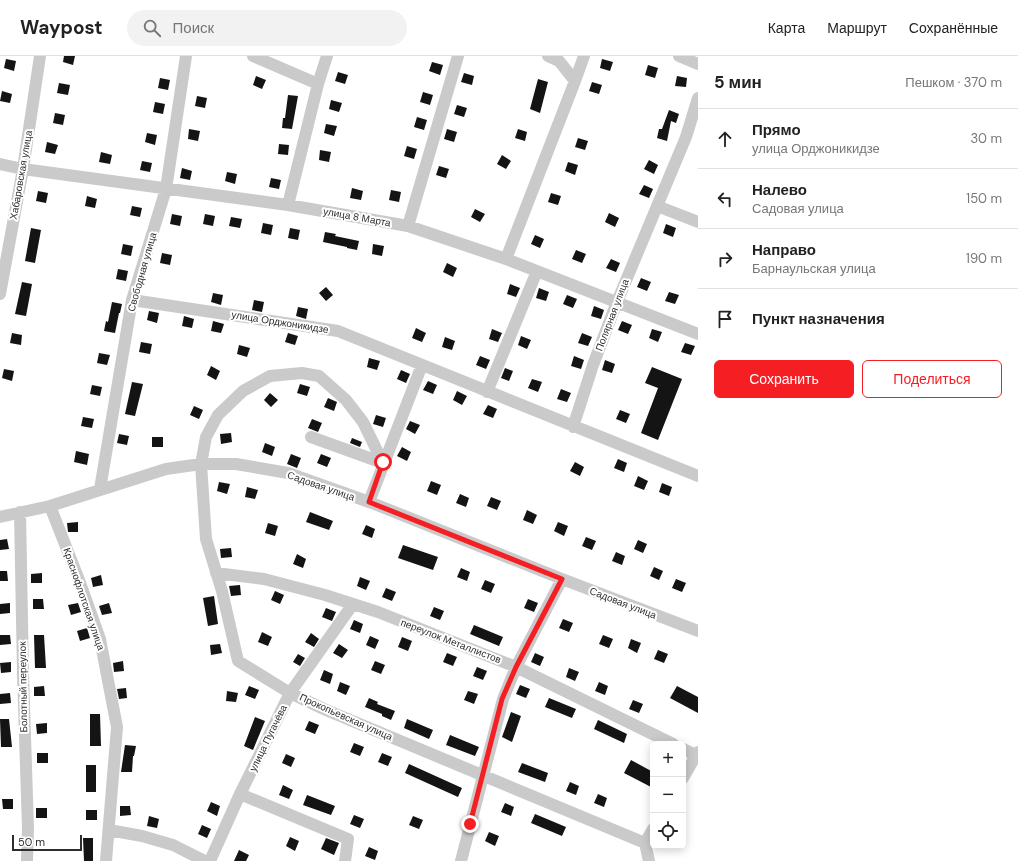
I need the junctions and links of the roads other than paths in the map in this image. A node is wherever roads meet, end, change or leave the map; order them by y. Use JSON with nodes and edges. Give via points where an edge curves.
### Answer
{"nodes":[{"id":1,"x":40,"y":56,"type":"edge"},
{"id":2,"x":186,"y":56,"type":"edge"},
{"id":3,"x":253,"y":56,"type":"edge"},
{"id":4,"x":327,"y":56,"type":"edge"},
{"id":5,"x":458,"y":56,"type":"edge"},
{"id":6,"x":548,"y":56,"type":"edge"},
{"id":7,"x":584,"y":56,"type":"edge"},
{"id":8,"x":679,"y":56,"type":"edge"},
{"id":9,"x":698,"y":64,"type":"edge"},
{"id":10,"x":575,"y":81,"type":"junction"},
{"id":11,"x":318,"y":84,"type":"junction"},
{"id":12,"x":698,"y":98,"type":"edge"},
{"id":13,"x":0,"y":164,"type":"edge"},
{"id":14,"x":23,"y":169,"type":"junction"},
{"id":15,"x":166,"y":189,"type":"junction"},
{"id":16,"x":288,"y":205,"type":"junction"},
{"id":17,"x":657,"y":206,"type":"junction"},
{"id":18,"x":698,"y":222,"type":"edge"},
{"id":19,"x":408,"y":226,"type":"junction"},
{"id":20,"x":506,"y":259,"type":"junction"},
{"id":21,"x":537,"y":271,"type":"junction"},
{"id":22,"x":0,"y":294,"type":"edge"},
{"id":23,"x":132,"y":300,"type":"junction"},
{"id":24,"x":617,"y":302,"type":"junction"},
{"id":25,"x":698,"y":334,"type":"edge"},
{"id":26,"x":422,"y":365,"type":"junction"},
{"id":27,"x":487,"y":392,"type":"junction"},
{"id":28,"x":573,"y":427,"type":"junction"},
{"id":29,"x":311,"y":437,"type":"dead end"},
{"id":30,"x":383,"y":462,"type":"junction"},
{"id":31,"x":201,"y":464,"type":"junction"},
{"id":32,"x":698,"y":476,"type":"edge"},
{"id":33,"x":100,"y":489,"type":"junction"},
{"id":34,"x":369,"y":502,"type":"junction"},
{"id":35,"x":50,"y":506,"type":"junction"},
{"id":36,"x":20,"y":512,"type":"junction"},
{"id":37,"x":0,"y":517,"type":"edge"},
{"id":38,"x":216,"y":573,"type":"junction"},
{"id":39,"x":562,"y":579,"type":"junction"},
{"id":40,"x":353,"y":604,"type":"junction"},
{"id":41,"x":698,"y":631,"type":"edge"},
{"id":42,"x":516,"y":667,"type":"junction"},
{"id":43,"x":290,"y":693,"type":"junction"},
{"id":44,"x":667,"y":741,"type":"edge"},
{"id":45,"x":686,"y":750,"type":"edge"},
{"id":46,"x":697,"y":755,"type":"edge"},
{"id":47,"x":482,"y":776,"type":"junction"},
{"id":48,"x":684,"y":777,"type":"edge"},
{"id":49,"x":240,"y":794,"type":"junction"},
{"id":50,"x":109,"y":830,"type":"junction"},
{"id":51,"x":650,"y":834,"type":"edge"},
{"id":52,"x":645,"y":843,"type":"junction"},
{"id":53,"x":27,"y":861,"type":"edge"},
{"id":54,"x":106,"y":861,"type":"edge"},
{"id":55,"x":205,"y":861,"type":"edge"},
{"id":56,"x":210,"y":861,"type":"edge"},
{"id":57,"x":345,"y":861,"type":"edge"},
{"id":58,"x":460,"y":861,"type":"edge"},
{"id":59,"x":649,"y":861,"type":"edge"}],
"edges":[{"from":1,"to":14,"type":"street","name":"Хабаровская улица"},
{"from":2,"to":15,"type":"street","name":"Свободная улица"},
{"from":3,"to":11,"type":"street"},
{"from":4,"to":11,"type":"street"},
{"from":5,"to":19,"type":"street"},
{"from":6,"to":10,"type":"street","via":[[559,61]]},
{"from":7,"to":10,"type":"street"},
{"from":8,"to":9,"type":"street"},
{"from":10,"to":20,"type":"street"},
{"from":11,"to":16,"type":"street"},
{"from":12,"to":17,"type":"street","name":"Полярная улица","via":[[686,137]]},
{"from":13,"to":14,"type":"street","name":"улица 8 Марта"},
{"from":14,"to":15,"type":"street","name":"улица 8 Марта"},
{"from":14,"to":22,"type":"street","name":"Хабаровская улица"},
{"from":15,"to":16,"type":"street","name":"улица 8 Марта"},
{"from":15,"to":23,"type":"street","name":"Свободная улица"},
{"from":16,"to":19,"type":"street","name":"улица 8 Марта"},
{"from":17,"to":18,"type":"street"},
{"from":17,"to":24,"type":"street","name":"Полярная улица"},
{"from":19,"to":20,"type":"street","name":"улица 8 Марта"},
{"from":20,"to":21,"type":"street","name":"улица 8 Марта"},
{"from":21,"to":24,"type":"street","name":"улица 8 Марта"},
{"from":21,"to":27,"type":"street"},
{"from":23,"to":26,"type":"street","name":"улица Орджоникидзе","via":[[338,331]]},
{"from":23,"to":33,"type":"street","name":"Свободная улица"},
{"from":24,"to":25,"type":"street","name":"улица 8 Марта"},
{"from":24,"to":28,"type":"street","name":"Полярная улица"},
{"from":26,"to":27,"type":"street","name":"улица Орджоникидзе"},
{"from":26,"to":30,"type":"street"},
{"from":27,"to":28,"type":"street","name":"улица Орджоникидзе"},
{"from":28,"to":32,"type":"street","name":"улица Орджоникидзе"},
{"from":29,"to":30,"type":"street"},
{"from":30,"to":31,"type":"street","name":"Прокопьевская улица","via":[[363,422],[346,400],[319,376],[302,373],[270,376],[243,391],[218,415],[206,436]]},
{"from":30,"to":34,"type":"street"},
{"from":31,"to":33,"type":"street","name":"Садовая улица","via":[[166,469]]},
{"from":31,"to":34,"type":"street","name":"Садовая улица","via":[[236,464],[288,473]]},
{"from":31,"to":38,"type":"street","name":"Прокопьевская улица","via":[[206,539]]},
{"from":33,"to":35,"type":"street","name":"Садовая улица"},
{"from":34,"to":39,"type":"street","name":"Садовая улица"},
{"from":35,"to":36,"type":"street","name":"Садовая улица"},
{"from":35,"to":50,"type":"street","name":"Краснофлотская улица","via":[[100,639],[117,727]]},
{"from":36,"to":37,"type":"street","name":"Садовая улица"},
{"from":36,"to":53,"type":"street","name":"Болотный переулок"},
{"from":38,"to":40,"type":"street","name":"переулок Металлистов","via":[[264,579]]},
{"from":38,"to":43,"type":"street","name":"Прокопьевская улица","via":[[238,660]]},
{"from":39,"to":41,"type":"street","name":"Садовая улица"},
{"from":39,"to":42,"type":"street"},
{"from":40,"to":42,"type":"street","name":"переулок Металлистов"},
{"from":40,"to":43,"type":"street","name":"улица Пугачёва"},
{"from":42,"to":44,"type":"street","name":"переулок Металлистов"},
{"from":42,"to":47,"type":"street","via":[[502,699]]},
{"from":43,"to":47,"type":"street","name":"Прокопьевская улица"},
{"from":43,"to":49,"type":"street","name":"улица Пугачёва"},
{"from":45,"to":46,"type":"street"},
{"from":46,"to":48,"type":"street"},
{"from":47,"to":52,"type":"street","name":"Прокопьевская улица"},
{"from":47,"to":58,"type":"street"},
{"from":49,"to":56,"type":"street","name":"улица Пугачёва"},
{"from":49,"to":57,"type":"street","via":[[348,839]]},
{"from":50,"to":54,"type":"street","name":"Краснофлотская улица"},
{"from":50,"to":55,"type":"street","via":[[173,845]]},
{"from":51,"to":52,"type":"street"},
{"from":52,"to":59,"type":"street"}]}
